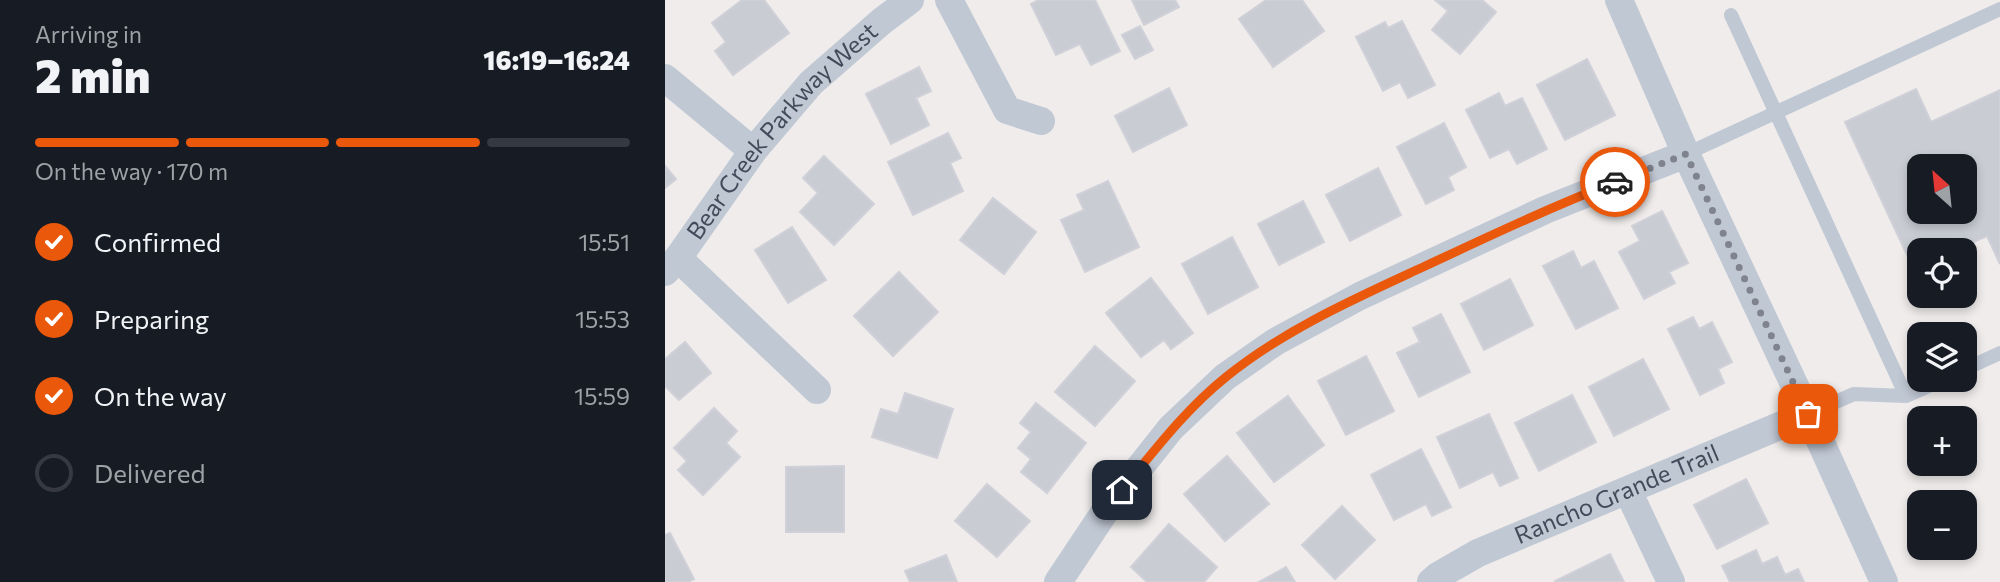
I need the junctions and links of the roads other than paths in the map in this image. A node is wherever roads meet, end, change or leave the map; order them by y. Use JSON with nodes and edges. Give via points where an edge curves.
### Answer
{"nodes":[{"id":1,"x":910,"y":0,"type":"edge"},
{"id":2,"x":949,"y":0,"type":"edge"},
{"id":3,"x":1619,"y":0,"type":"edge"},
{"id":4,"x":2000,"y":9,"type":"edge"},
{"id":5,"x":1731,"y":15,"type":"dead end"},
{"id":6,"x":665,"y":78,"type":"edge"},
{"id":7,"x":1776,"y":113,"type":"junction"},
{"id":8,"x":1041,"y":121,"type":"dead end"},
{"id":9,"x":753,"y":151,"type":"junction"},
{"id":10,"x":1686,"y":154,"type":"junction"},
{"id":11,"x":671,"y":265,"type":"edge"},
{"id":12,"x":2000,"y":353,"type":"edge"},
{"id":13,"x":1977,"y":364,"type":"edge"},
{"id":14,"x":817,"y":390,"type":"dead end"},
{"id":15,"x":1915,"y":392,"type":"edge"},
{"id":16,"x":1906,"y":396,"type":"junction"},
{"id":17,"x":1808,"y":414,"type":"junction"},
{"id":18,"x":1628,"y":491,"type":"junction"},
{"id":19,"x":1058,"y":582,"type":"edge"},
{"id":20,"x":1431,"y":582,"type":"edge"},
{"id":21,"x":1671,"y":582,"type":"edge"},
{"id":22,"x":1884,"y":582,"type":"edge"}],
"edges":[{"from":1,"to":9,"type":"street","name":"Bear Creek Parkway West","via":[[811,83]]},
{"from":2,"to":8,"type":"street","via":[[1007,110]]},
{"from":3,"to":10,"type":"street"},
{"from":4,"to":7,"type":"lane"},
{"from":5,"to":7,"type":"lane"},
{"from":6,"to":9,"type":"street"},
{"from":7,"to":10,"type":"lane"},
{"from":7,"to":16,"type":"lane"},
{"from":9,"to":11,"type":"street","name":"Bear Creek Parkway West"},
{"from":10,"to":17,"type":"street"},
{"from":10,"to":19,"type":"street","via":[[1545,209],[1360,296],[1275,342],[1225,377],[1171,428],[1106,510]]},
{"from":11,"to":14,"type":"street"},
{"from":12,"to":13,"type":"lane"},
{"from":15,"to":16,"type":"lane"},
{"from":16,"to":17,"type":"lane","via":[[1854,394]]},
{"from":17,"to":18,"type":"street","name":"Rancho Grande Trail"},
{"from":17,"to":22,"type":"street"},
{"from":18,"to":20,"type":"street","name":"Rancho Grande Trail","via":[[1478,553]]},
{"from":18,"to":21,"type":"street"}]}
